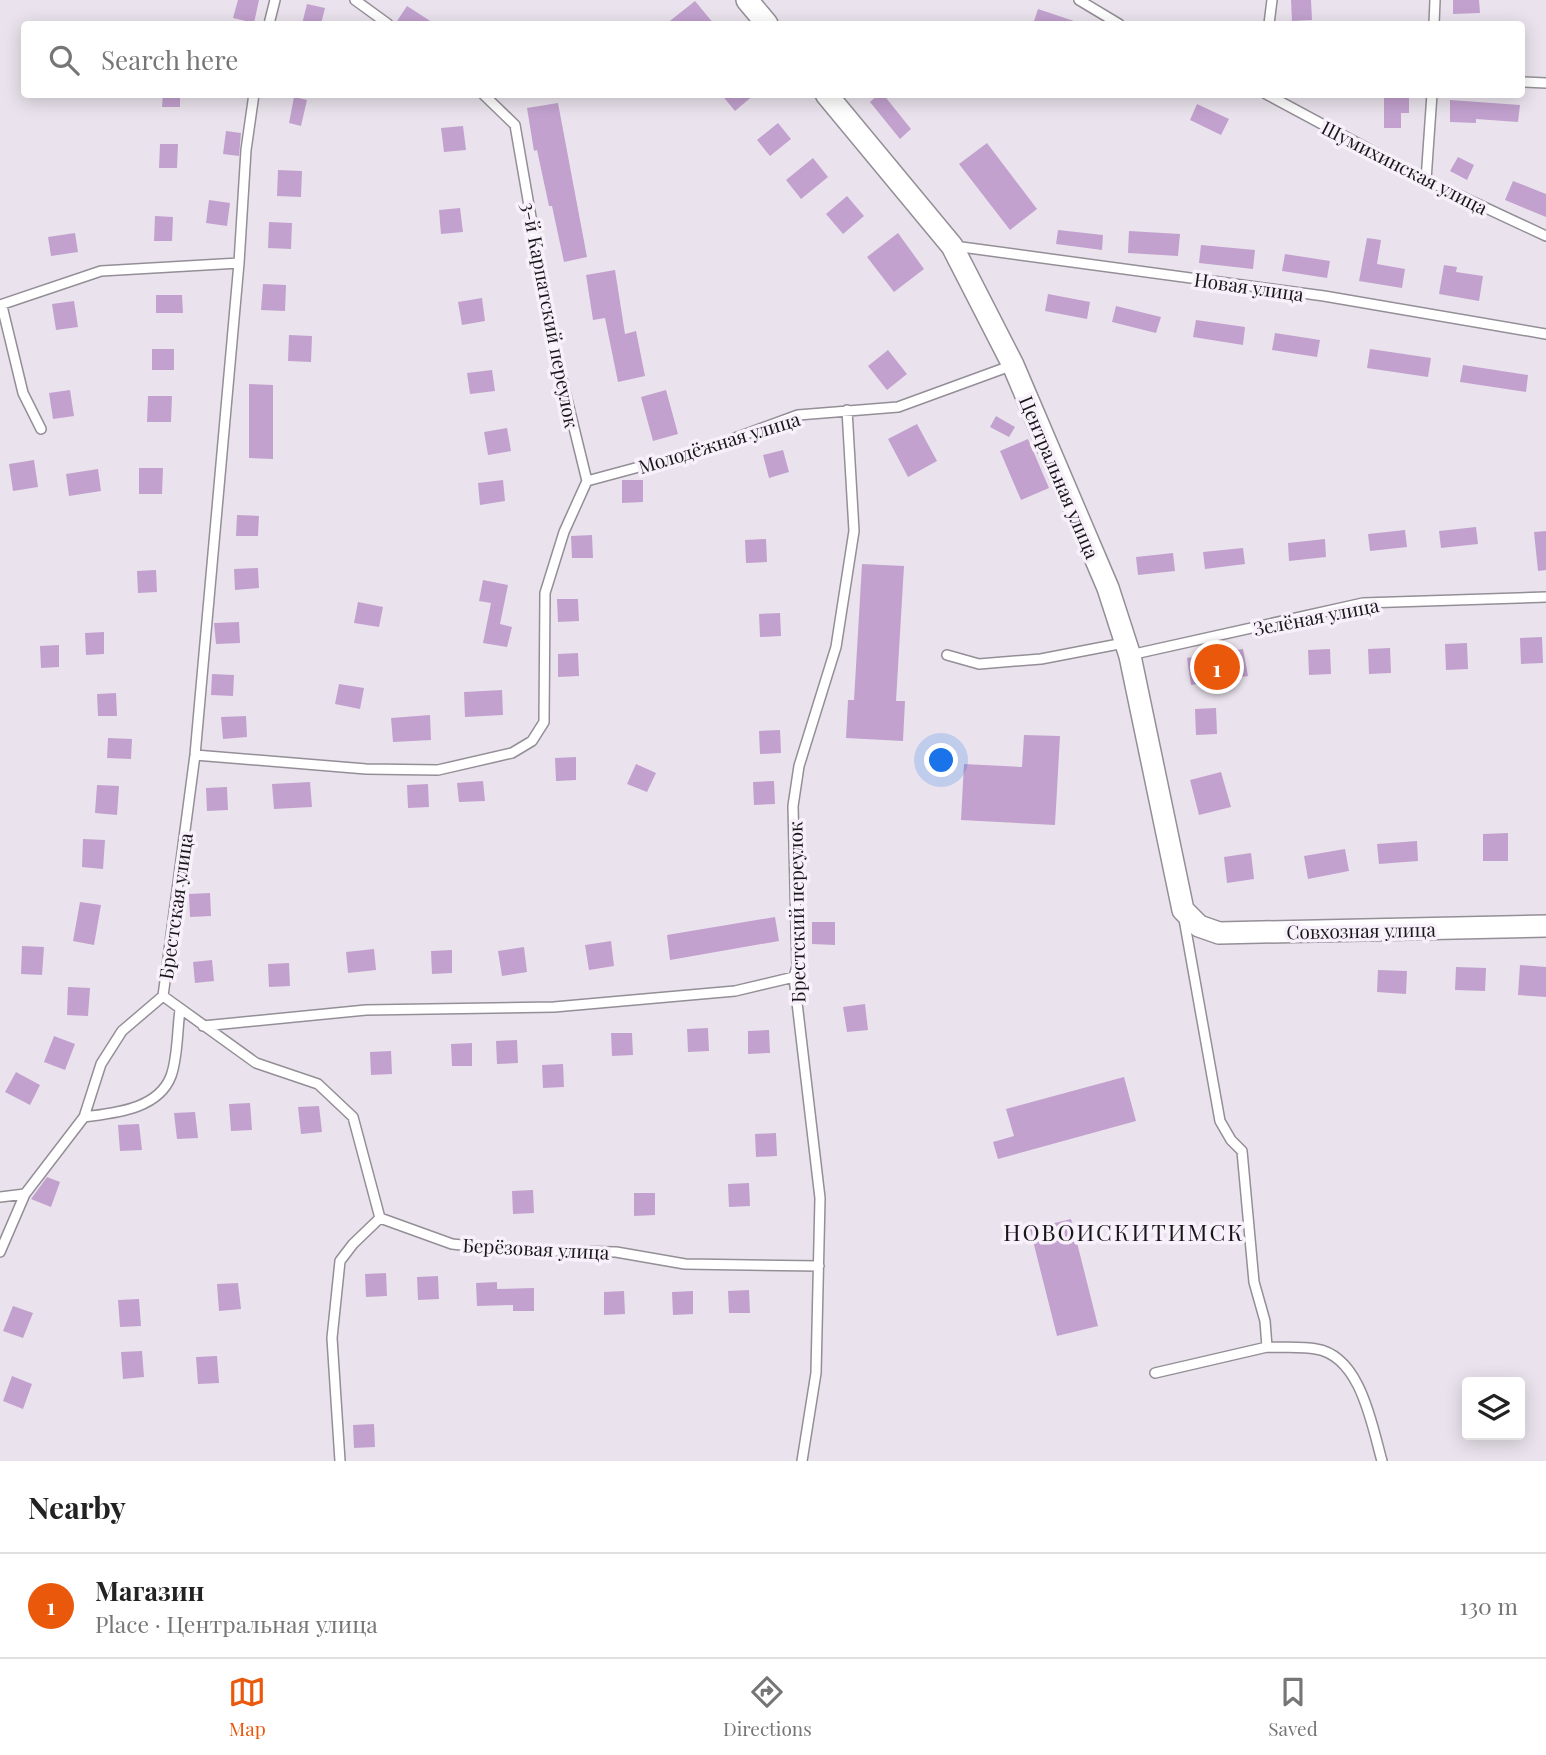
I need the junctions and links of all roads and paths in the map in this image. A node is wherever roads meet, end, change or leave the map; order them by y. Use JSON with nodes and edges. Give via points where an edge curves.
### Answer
{"nodes":[{"id":1,"x":275,"y":0,"type":"edge"},
{"id":2,"x":355,"y":0,"type":"edge"},
{"id":3,"x":747,"y":0,"type":"edge"},
{"id":4,"x":1079,"y":0,"type":"edge"},
{"id":5,"x":1272,"y":0,"type":"edge"},
{"id":6,"x":1435,"y":0,"type":"edge"},
{"id":7,"x":1094,"y":4,"type":"edge"},
{"id":8,"x":270,"y":21,"type":"edge"},
{"id":9,"x":384,"y":21,"type":"edge"},
{"id":10,"x":765,"y":21,"type":"edge"},
{"id":11,"x":1115,"y":21,"type":"edge"},
{"id":12,"x":1269,"y":21,"type":"edge"},
{"id":13,"x":1434,"y":21,"type":"edge"},
{"id":14,"x":1525,"y":82,"type":"edge"},
{"id":15,"x":1546,"y":83,"type":"edge"},
{"id":16,"x":253,"y":98,"type":"edge"},
{"id":17,"x":487,"y":98,"type":"edge"},
{"id":18,"x":829,"y":98,"type":"edge"},
{"id":19,"x":1273,"y":98,"type":"edge"},
{"id":20,"x":1432,"y":98,"type":"edge"},
{"id":21,"x":1426,"y":180,"type":"junction"},
{"id":22,"x":1546,"y":236,"type":"edge"},
{"id":23,"x":952,"y":246,"type":"junction"},
{"id":24,"x":239,"y":262,"type":"junction"},
{"id":25,"x":1,"y":305,"type":"edge"},
{"id":26,"x":1546,"y":334,"type":"edge"},
{"id":27,"x":1013,"y":365,"type":"junction"},
{"id":28,"x":847,"y":410,"type":"junction"},
{"id":29,"x":41,"y":429,"type":"dead end"},
{"id":30,"x":587,"y":481,"type":"junction"},
{"id":31,"x":1546,"y":597,"type":"edge"},
{"id":32,"x":1128,"y":649,"type":"junction"},
{"id":33,"x":947,"y":656,"type":"dead end"},
{"id":34,"x":195,"y":755,"type":"junction"},
{"id":35,"x":1183,"y":910,"type":"junction"},
{"id":36,"x":1546,"y":926,"type":"edge"},
{"id":37,"x":794,"y":977,"type":"junction"},
{"id":38,"x":163,"y":996,"type":"junction"},
{"id":39,"x":180,"y":1010,"type":"junction"},
{"id":40,"x":203,"y":1026,"type":"junction"},
{"id":41,"x":84,"y":1117,"type":"junction"},
{"id":42,"x":25,"y":1194,"type":"junction"},
{"id":43,"x":0,"y":1197,"type":"edge"},
{"id":44,"x":380,"y":1218,"type":"junction"},
{"id":45,"x":0,"y":1252,"type":"edge"},
{"id":46,"x":818,"y":1266,"type":"junction"},
{"id":47,"x":1267,"y":1347,"type":"junction"},
{"id":48,"x":1154,"y":1373,"type":"dead end"},
{"id":49,"x":340,"y":1461,"type":"edge"},
{"id":50,"x":802,"y":1461,"type":"edge"},
{"id":51,"x":1382,"y":1461,"type":"edge"}],
"edges":[{"from":1,"to":8,"type":"lane"},
{"from":2,"to":9,"type":"lane"},
{"from":3,"to":10,"type":"street"},
{"from":4,"to":7,"type":"lane"},
{"from":5,"to":12,"type":"lane"},
{"from":6,"to":13,"type":"lane"},
{"from":7,"to":11,"type":"lane"},
{"from":14,"to":15,"type":"lane"},
{"from":16,"to":24,"type":"lane"},
{"from":17,"to":30,"type":"lane","name":"3-й Карпатский переулок","via":[[515,125],[552,338]]},
{"from":18,"to":23,"type":"street","name":"Центральная улица"},
{"from":19,"to":21,"type":"lane","name":"Шумихинская улица"},
{"from":20,"to":21,"type":"lane"},
{"from":21,"to":22,"type":"lane","name":"Шумихинская улица"},
{"from":23,"to":26,"type":"lane","name":"Новая улица","via":[[1324,296]]},
{"from":23,"to":27,"type":"street","name":"Центральная улица"},
{"from":24,"to":25,"type":"lane","via":[[101,271]]},
{"from":24,"to":34,"type":"lane","name":"Брестская улица"},
{"from":25,"to":29,"type":"lane","via":[[23,393]]},
{"from":27,"to":28,"type":"lane","name":"Молодёжная улица","via":[[898,407]]},
{"from":27,"to":32,"type":"street","name":"Центральная улица","via":[[1108,588]]},
{"from":28,"to":30,"type":"lane","name":"Молодёжная улица","via":[[798,415],[702,450]]},
{"from":28,"to":37,"type":"lane","name":"Брестский переулок","via":[[854,531],[836,648],[799,766],[793,806]]},
{"from":30,"to":34,"type":"lane","via":[[564,532],[545,593],[544,722],[533,741],[512,753],[438,769],[366,769]]},
{"from":31,"to":32,"type":"lane","name":"Зелёная улица","via":[[1363,603]]},
{"from":32,"to":33,"type":"lane","name":"Зелёная улица","via":[[979,664]]},
{"from":32,"to":35,"type":"street","name":"Центральная улица"},
{"from":34,"to":38,"type":"lane","name":"Брестская улица"},
{"from":35,"to":36,"type":"street","name":"Совхозная улица","via":[[1199,926],[1219,933]]},
{"from":35,"to":47,"type":"lane","via":[[1220,1121],[1242,1151],[1254,1282]]},
{"from":37,"to":40,"type":"lane","via":[[736,991],[554,1007],[366,1010]]},
{"from":37,"to":46,"type":"lane","name":"Брестский переулок","via":[[820,1198]]},
{"from":38,"to":39,"type":"lane"},
{"from":38,"to":41,"type":"lane","name":"Брестская улица","via":[[122,1031],[102,1064]]},
{"from":39,"to":40,"type":"lane"},
{"from":39,"to":41,"type":"lane","via":[[171,1077],[163,1088],[126,1111]]},
{"from":40,"to":44,"type":"lane","via":[[256,1063],[318,1084],[353,1117]]},
{"from":41,"to":42,"type":"lane","name":"Брестская улица"},
{"from":42,"to":43,"type":"lane"},
{"from":42,"to":45,"type":"lane","name":"Брестская улица"},
{"from":44,"to":46,"type":"lane","name":"Берёзовая улица","via":[[452,1244],[616,1252],[685,1264]]},
{"from":44,"to":49,"type":"lane","via":[[340,1261],[332,1338]]},
{"from":46,"to":50,"type":"lane","name":"Брестский переулок","via":[[816,1373]]},
{"from":47,"to":48,"type":"lane"},
{"from":47,"to":51,"type":"lane","via":[[1319,1349],[1345,1365],[1363,1390]]}]}
